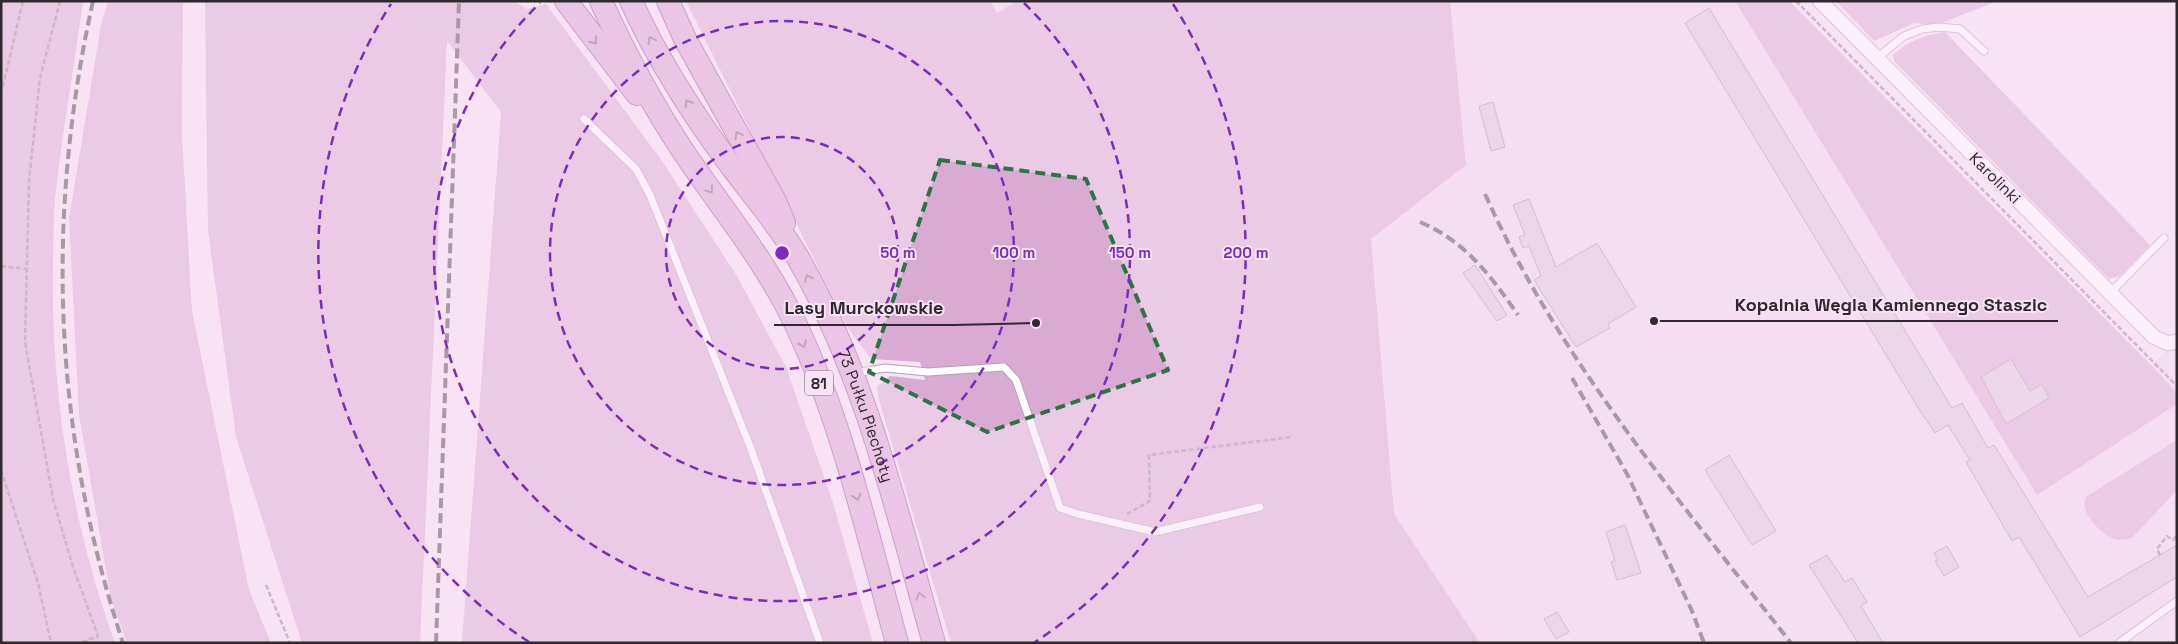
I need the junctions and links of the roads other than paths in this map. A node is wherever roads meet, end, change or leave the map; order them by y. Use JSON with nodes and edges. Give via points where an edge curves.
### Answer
{"nodes":[{"id":1,"x":566,"y":1,"type":"edge"},
{"id":2,"x":601,"y":1,"type":"edge"},
{"id":3,"x":631,"y":1,"type":"edge"},
{"id":4,"x":668,"y":1,"type":"edge"},
{"id":5,"x":1820,"y":1,"type":"edge"},
{"id":6,"x":1984,"y":51,"type":"dead end"},
{"id":7,"x":1877,"y":58,"type":"junction"},
{"id":8,"x":584,"y":119,"type":"dead end"},
{"id":9,"x":682,"y":150,"type":"junction"},
{"id":10,"x":2164,"y":238,"type":"dead end"},
{"id":11,"x":798,"y":257,"type":"junction"},
{"id":12,"x":2110,"y":293,"type":"junction"},
{"id":13,"x":2177,"y":342,"type":"edge"},
{"id":14,"x":853,"y":374,"type":"junction"},
{"id":15,"x":1260,"y":507,"type":"dead end"},
{"id":16,"x":2177,"y":601,"type":"edge"},
{"id":17,"x":820,"y":643,"type":"edge"},
{"id":18,"x":897,"y":643,"type":"edge"},
{"id":19,"x":934,"y":643,"type":"edge"},
{"id":20,"x":2119,"y":643,"type":"edge"}],
"edges":[{"from":1,"to":9,"type":"main road","one_way":true,"via":[[586,31]]},
{"from":2,"to":9,"type":"main road","name":"73 Pułku Piechoty","number":"81","via":[[618,39]]},
{"from":11,"to":3,"type":"main road","name":"73 Pułku Piechoty","number":"81","one_way":true,"via":[[711,139],[672,79]]},
{"from":11,"to":4,"type":"main road","one_way":true,"via":[[775,201],[685,39]]},
{"from":5,"to":7,"type":"street","name":"Karolinki"},
{"from":6,"to":7,"type":"lane","via":[[1960,29],[1940,27],[1904,36]]},
{"from":7,"to":12,"type":"street","name":"Karolinki"},
{"from":8,"to":17,"type":"lane","via":[[636,169],[650,195],[751,449]]},
{"from":9,"to":18,"type":"main road","name":"73 Pułku Piechoty","number":"81","one_way":true,"via":[[751,248],[786,305],[809,357],[840,442]]},
{"from":10,"to":12,"type":"lane"},
{"from":14,"to":11,"type":"main road","name":"73 Pułku Piechoty","number":"81","one_way":true},
{"from":12,"to":13,"type":"street","name":"Karolinki","via":[[2154,337],[2167,343]]},
{"from":14,"to":15,"type":"lane","via":[[886,368],[928,372],[1004,368],[1016,380],[1060,508],[1155,532]]},
{"from":19,"to":14,"type":"main road","name":"73 Pułku Piechoty","number":"81","one_way":true,"via":[[878,446]]},
{"from":16,"to":20,"type":"lane"}]}
